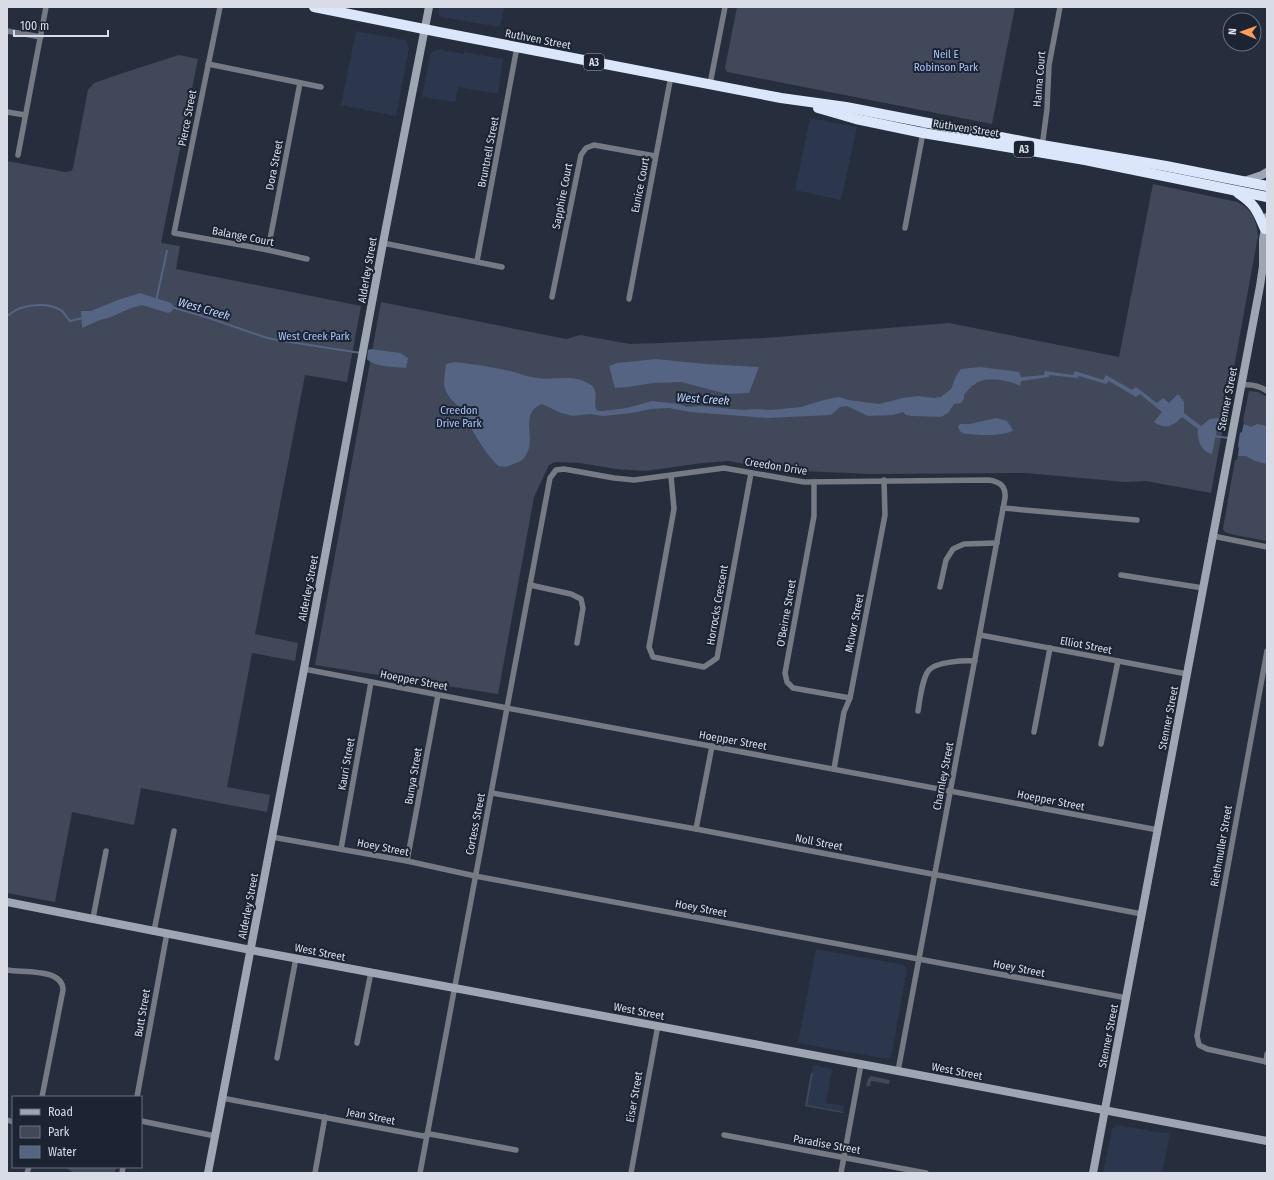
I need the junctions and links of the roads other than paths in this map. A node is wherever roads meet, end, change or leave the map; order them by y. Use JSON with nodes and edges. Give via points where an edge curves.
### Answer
{"nodes":[{"id":1,"x":46,"y":7,"type":"edge"},
{"id":2,"x":220,"y":7,"type":"edge"},
{"id":3,"x":314,"y":7,"type":"edge"},
{"id":4,"x":429,"y":7,"type":"edge"},
{"id":5,"x":725,"y":7,"type":"edge"},
{"id":6,"x":1060,"y":7,"type":"edge"},
{"id":7,"x":425,"y":29,"type":"junction"},
{"id":8,"x":7,"y":31,"type":"edge"},
{"id":9,"x":41,"y":37,"type":"junction"},
{"id":10,"x":517,"y":47,"type":"junction"},
{"id":11,"x":208,"y":64,"type":"junction"},
{"id":12,"x":671,"y":76,"type":"junction"},
{"id":13,"x":300,"y":83,"type":"junction"},
{"id":14,"x":710,"y":84,"type":"junction"},
{"id":15,"x":321,"y":87,"type":"dead end"},
{"id":16,"x":781,"y":98,"type":"junction"},
{"id":17,"x":7,"y":112,"type":"edge"},
{"id":18,"x":25,"y":116,"type":"junction"},
{"id":19,"x":925,"y":122,"type":"junction"},
{"id":20,"x":923,"y":133,"type":"junction"},
{"id":21,"x":1041,"y":148,"type":"junction"},
{"id":22,"x":18,"y":155,"type":"dead end"},
{"id":23,"x":656,"y":156,"type":"junction"},
{"id":24,"x":1267,"y":172,"type":"edge"},
{"id":25,"x":1243,"y":181,"type":"junction"},
{"id":26,"x":1267,"y":186,"type":"edge"},
{"id":27,"x":1233,"y":190,"type":"junction"},
{"id":28,"x":1267,"y":197,"type":"edge"},
{"id":29,"x":1267,"y":217,"type":"edge"},
{"id":30,"x":905,"y":228,"type":"dead end"},
{"id":31,"x":1265,"y":229,"type":"junction"},
{"id":32,"x":174,"y":233,"type":"joint"},
{"id":33,"x":383,"y":243,"type":"junction"},
{"id":34,"x":268,"y":250,"type":"junction"},
{"id":35,"x":1267,"y":258,"type":"edge"},
{"id":36,"x":307,"y":260,"type":"dead end"},
{"id":37,"x":477,"y":261,"type":"junction"},
{"id":38,"x":1263,"y":266,"type":"junction"},
{"id":39,"x":502,"y":267,"type":"dead end"},
{"id":40,"x":552,"y":297,"type":"dead end"},
{"id":41,"x":629,"y":299,"type":"dead end"},
{"id":42,"x":1241,"y":385,"type":"junction"},
{"id":43,"x":1267,"y":392,"type":"edge"},
{"id":44,"x":751,"y":473,"type":"junction"},
{"id":45,"x":671,"y":476,"type":"junction"},
{"id":46,"x":550,"y":478,"type":"joint"},
{"id":47,"x":884,"y":480,"type":"junction"},
{"id":48,"x":814,"y":482,"type":"junction"},
{"id":49,"x":1003,"y":486,"type":"joint"},
{"id":50,"x":1003,"y":508,"type":"junction"},
{"id":51,"x":1137,"y":520,"type":"dead end"},
{"id":52,"x":1213,"y":536,"type":"junction"},
{"id":53,"x":997,"y":543,"type":"junction"},
{"id":54,"x":1267,"y":548,"type":"edge"},
{"id":55,"x":1121,"y":575,"type":"dead end"},
{"id":56,"x":530,"y":585,"type":"junction"},
{"id":57,"x":940,"y":587,"type":"dead end"},
{"id":58,"x":1203,"y":588,"type":"junction"},
{"id":59,"x":980,"y":635,"type":"junction"},
{"id":60,"x":577,"y":643,"type":"dead end"},
{"id":61,"x":1050,"y":648,"type":"junction"},
{"id":62,"x":1267,"y":651,"type":"edge"},
{"id":63,"x":975,"y":661,"type":"junction"},
{"id":64,"x":1118,"y":661,"type":"junction"},
{"id":65,"x":304,"y":669,"type":"junction"},
{"id":66,"x":1187,"y":674,"type":"junction"},
{"id":67,"x":372,"y":682,"type":"junction"},
{"id":68,"x":438,"y":695,"type":"junction"},
{"id":69,"x":850,"y":698,"type":"junction"},
{"id":70,"x":507,"y":708,"type":"junction"},
{"id":71,"x":918,"y":711,"type":"dead end"},
{"id":72,"x":1034,"y":732,"type":"dead end"},
{"id":73,"x":1102,"y":744,"type":"dead end"},
{"id":74,"x":712,"y":746,"type":"junction"},
{"id":75,"x":834,"y":769,"type":"junction"},
{"id":76,"x":950,"y":791,"type":"junction"},
{"id":77,"x":492,"y":792,"type":"junction"},
{"id":78,"x":696,"y":829,"type":"junction"},
{"id":79,"x":1158,"y":830,"type":"junction"},
{"id":80,"x":174,"y":831,"type":"dead end"},
{"id":81,"x":272,"y":837,"type":"junction"},
{"id":82,"x":341,"y":849,"type":"junction"},
{"id":83,"x":106,"y":851,"type":"dead end"},
{"id":84,"x":407,"y":861,"type":"junction"},
{"id":85,"x":935,"y":875,"type":"junction"},
{"id":86,"x":475,"y":876,"type":"junction"},
{"id":87,"x":7,"y":902,"type":"edge"},
{"id":88,"x":1142,"y":914,"type":"junction"},
{"id":89,"x":93,"y":918,"type":"junction"},
{"id":90,"x":154,"y":930,"type":"junction"},
{"id":91,"x":167,"y":933,"type":"junction"},
{"id":92,"x":250,"y":950,"type":"junction"},
{"id":93,"x":296,"y":958,"type":"junction"},
{"id":94,"x":919,"y":959,"type":"junction"},
{"id":95,"x":7,"y":970,"type":"edge"},
{"id":96,"x":371,"y":972,"type":"junction"},
{"id":97,"x":454,"y":987,"type":"junction"},
{"id":98,"x":1127,"y":998,"type":"junction"},
{"id":99,"x":658,"y":1025,"type":"junction"},
{"id":100,"x":357,"y":1043,"type":"dead end"},
{"id":101,"x":1267,"y":1054,"type":"edge"},
{"id":102,"x":277,"y":1058,"type":"dead end"},
{"id":103,"x":1266,"y":1062,"type":"edge"},
{"id":104,"x":861,"y":1064,"type":"junction"},
{"id":105,"x":898,"y":1070,"type":"junction"},
{"id":106,"x":42,"y":1096,"type":"edge"},
{"id":107,"x":137,"y":1096,"type":"edge"},
{"id":108,"x":222,"y":1098,"type":"junction"},
{"id":109,"x":1105,"y":1111,"type":"junction"},
{"id":110,"x":325,"y":1117,"type":"junction"},
{"id":111,"x":142,"y":1121,"type":"edge"},
{"id":112,"x":427,"y":1135,"type":"junction"},
{"id":113,"x":724,"y":1135,"type":"dead end"},
{"id":114,"x":215,"y":1136,"type":"junction"},
{"id":115,"x":1267,"y":1141,"type":"edge"},
{"id":116,"x":516,"y":1150,"type":"dead end"},
{"id":117,"x":844,"y":1157,"type":"junction"},
{"id":118,"x":208,"y":1173,"type":"edge"},
{"id":119,"x":315,"y":1173,"type":"edge"},
{"id":120,"x":420,"y":1173,"type":"edge"},
{"id":121,"x":631,"y":1173,"type":"edge"},
{"id":122,"x":841,"y":1173,"type":"edge"},
{"id":123,"x":926,"y":1173,"type":"edge"},
{"id":124,"x":1093,"y":1173,"type":"edge"}],
"edges":[{"from":1,"to":9,"type":"street"},
{"from":2,"to":11,"type":"street","name":"Pierce Street"},
{"from":3,"to":7,"type":"highway","name":"Ruthven Street","number":"A3"},
{"from":4,"to":7,"type":"main road","name":"Alderley Street"},
{"from":5,"to":14,"type":"street"},
{"from":6,"to":21,"type":"street","name":"Hanna Court","via":[[1049,65],[1047,109]]},
{"from":7,"to":10,"type":"highway","name":"Ruthven Street","number":"A3"},
{"from":7,"to":33,"type":"main road","name":"Alderley Street"},
{"from":8,"to":9,"type":"street"},
{"from":9,"to":18,"type":"street"},
{"from":10,"to":12,"type":"highway","name":"Ruthven Street","number":"A3"},
{"from":10,"to":37,"type":"street","name":"Bruntnell Street"},
{"from":11,"to":13,"type":"street"},
{"from":11,"to":32,"type":"street","name":"Pierce Street"},
{"from":12,"to":14,"type":"highway","name":"Ruthven Street","number":"A3"},
{"from":12,"to":23,"type":"street","name":"Eunice Court"},
{"from":13,"to":15,"type":"street"},
{"from":13,"to":34,"type":"street","name":"Dora Street"},
{"from":14,"to":16,"type":"highway","name":"Ruthven Street","number":"A3"},
{"from":16,"to":19,"type":"highway","name":"Ruthven Street","number":"A3","via":[[846,106]]},
{"from":16,"to":20,"type":"highway","name":"Ruthven Street","number":"A3"},
{"from":17,"to":18,"type":"street"},
{"from":18,"to":22,"type":"street"},
{"from":19,"to":20,"type":"street"},
{"from":19,"to":21,"type":"highway","name":"Ruthven Street","number":"A3"},
{"from":20,"to":21,"type":"highway","name":"Ruthven Street","number":"A3"},
{"from":20,"to":30,"type":"street"},
{"from":21,"to":25,"type":"highway","name":"Ruthven Street","number":"A3","via":[[1166,166]]},
{"from":21,"to":27,"type":"highway","name":"Ruthven Street","number":"A3","via":[[1085,160]]},
{"from":23,"to":40,"type":"street","name":"Sapphire Court","via":[[594,145],[586,148],[581,155]]},
{"from":23,"to":41,"type":"street","name":"Eunice Court"},
{"from":24,"to":25,"type":"main road"},
{"from":25,"to":26,"type":"highway","name":"Ruthven Street","number":"A3"},
{"from":27,"to":28,"type":"highway","name":"Ruthven Street","number":"A3"},
{"from":27,"to":31,"type":"highway","via":[[1249,200],[1257,210]]},
{"from":29,"to":31,"type":"main road","name":"Stenner Street"},
{"from":31,"to":38,"type":"main road","name":"Stenner Street"},
{"from":32,"to":34,"type":"street","name":"Balange Court"},
{"from":33,"to":37,"type":"street"},
{"from":33,"to":65,"type":"main road","name":"Alderley Street"},
{"from":34,"to":36,"type":"street","name":"Balange Court"},
{"from":35,"to":38,"type":"main road","name":"Stenner Street"},
{"from":37,"to":39,"type":"street"},
{"from":38,"to":42,"type":"main road","name":"Stenner Street"},
{"from":42,"to":43,"type":"street","via":[[1261,388]]},
{"from":42,"to":52,"type":"main road","name":"Stenner Street"},
{"from":44,"to":45,"type":"street","name":"Creedon Drive","via":[[724,468]]},
{"from":44,"to":45,"type":"street","name":"Horrocks Crescent","via":[[717,658],[704,667],[653,657],[649,647],[674,509]]},
{"from":44,"to":48,"type":"street","name":"Creedon Drive"},
{"from":45,"to":46,"type":"street","name":"Creedon Drive","via":[[634,480],[564,469],[556,470]]},
{"from":46,"to":56,"type":"street","name":"Cortess Street"},
{"from":47,"to":48,"type":"street","name":"Creedon Drive"},
{"from":47,"to":49,"type":"street","name":"Creedon Drive","via":[[990,480]]},
{"from":47,"to":69,"type":"street","name":"McIvor Street","via":[[885,515]]},
{"from":48,"to":69,"type":"street","name":"O'Beirne Street","via":[[814,516],[785,673],[786,682],[793,688]]},
{"from":49,"to":50,"type":"street","name":"Charnley Street","via":[[1006,493]]},
{"from":50,"to":51,"type":"street"},
{"from":50,"to":53,"type":"street","name":"Charnley Street"},
{"from":52,"to":54,"type":"street"},
{"from":52,"to":58,"type":"main road","name":"Stenner Street"},
{"from":53,"to":57,"type":"street","via":[[964,544],[953,549],[946,560]]},
{"from":53,"to":59,"type":"street","name":"Charnley Street"},
{"from":55,"to":58,"type":"street"},
{"from":56,"to":60,"type":"street","via":[[571,594],[581,599],[583,608]]},
{"from":56,"to":70,"type":"street","name":"Cortess Street"},
{"from":58,"to":66,"type":"main road","name":"Stenner Street"},
{"from":59,"to":61,"type":"street","name":"Elliot Street"},
{"from":59,"to":63,"type":"street","name":"Charnley Street"},
{"from":61,"to":64,"type":"street","name":"Elliot Street"},
{"from":61,"to":72,"type":"street"},
{"from":62,"to":103,"type":"street","name":"Riethmuller Street","via":[[1197,1036],[1199,1045],[1207,1049]]},
{"from":63,"to":71,"type":"street","via":[[956,661],[929,670],[924,678]]},
{"from":63,"to":76,"type":"street","name":"Charnley Street"},
{"from":64,"to":66,"type":"street","name":"Elliot Street"},
{"from":64,"to":73,"type":"street"},
{"from":65,"to":67,"type":"street","name":"Hoepper Street"},
{"from":65,"to":81,"type":"main road","name":"Alderley Street"},
{"from":66,"to":79,"type":"main road","name":"Stenner Street"},
{"from":67,"to":68,"type":"street","name":"Hoepper Street"},
{"from":67,"to":82,"type":"street","name":"Kauri Street"},
{"from":68,"to":70,"type":"street","name":"Hoepper Street"},
{"from":68,"to":84,"type":"street","name":"Bunya Street"},
{"from":69,"to":75,"type":"street","name":"McIvor Street","via":[[844,712]]},
{"from":70,"to":74,"type":"street","name":"Hoepper Street"},
{"from":70,"to":77,"type":"street","name":"Cortess Street"},
{"from":74,"to":75,"type":"street","name":"Hoepper Street"},
{"from":74,"to":78,"type":"street"},
{"from":75,"to":76,"type":"street","name":"Hoepper Street"},
{"from":76,"to":79,"type":"street","name":"Hoepper Street"},
{"from":76,"to":85,"type":"street","name":"Charnley Street"},
{"from":77,"to":78,"type":"street","name":"Noll Street"},
{"from":77,"to":86,"type":"street","name":"Cortess Street"},
{"from":78,"to":85,"type":"street","name":"Noll Street"},
{"from":79,"to":88,"type":"main road","name":"Stenner Street"},
{"from":80,"to":90,"type":"street"},
{"from":81,"to":82,"type":"street","name":"Hoey Street"},
{"from":81,"to":92,"type":"main road","name":"Alderley Street"},
{"from":82,"to":84,"type":"street","name":"Hoey Street"},
{"from":83,"to":89,"type":"street"},
{"from":84,"to":86,"type":"street","name":"Hoey Street"},
{"from":85,"to":88,"type":"street","name":"Noll Street"},
{"from":85,"to":94,"type":"street","name":"Charnley Street"},
{"from":86,"to":94,"type":"street","name":"Hoey Street"},
{"from":86,"to":97,"type":"street","name":"Cortess Street"},
{"from":87,"to":89,"type":"main road","name":"West Street"},
{"from":88,"to":98,"type":"main road","name":"Stenner Street"},
{"from":89,"to":90,"type":"main road","name":"West Street"},
{"from":90,"to":91,"type":"main road","name":"West Street"},
{"from":91,"to":92,"type":"main road","name":"West Street"},
{"from":91,"to":107,"type":"street","name":"Butt Street"},
{"from":92,"to":93,"type":"main road","name":"West Street"},
{"from":92,"to":108,"type":"main road","name":"Alderley Street"},
{"from":93,"to":96,"type":"main road","name":"West Street"},
{"from":93,"to":102,"type":"street"},
{"from":94,"to":98,"type":"street","name":"Hoey Street"},
{"from":94,"to":105,"type":"street","name":"Charnley Street"},
{"from":95,"to":106,"type":"street","via":[[48,974],[63,984]]},
{"from":96,"to":97,"type":"main road","name":"West Street"},
{"from":96,"to":100,"type":"street"},
{"from":97,"to":99,"type":"main road","name":"West Street"},
{"from":97,"to":112,"type":"street","name":"Cortess Street"},
{"from":98,"to":109,"type":"main road","name":"Stenner Street"},
{"from":99,"to":104,"type":"main road","name":"West Street"},
{"from":99,"to":121,"type":"street","name":"Eiser Street"},
{"from":101,"to":103,"type":"street"},
{"from":104,"to":105,"type":"main road","name":"West Street"},
{"from":104,"to":117,"type":"street"},
{"from":105,"to":109,"type":"main road","name":"West Street"},
{"from":108,"to":110,"type":"street","name":"Jean Street"},
{"from":108,"to":114,"type":"main road","name":"Alderley Street"},
{"from":109,"to":115,"type":"main road","name":"West Street"},
{"from":109,"to":124,"type":"main road","name":"Stenner Street"},
{"from":110,"to":112,"type":"street","name":"Jean Street"},
{"from":110,"to":119,"type":"street"},
{"from":111,"to":114,"type":"street"},
{"from":112,"to":116,"type":"street","name":"Jean Street"},
{"from":112,"to":120,"type":"street","name":"Cortess Street"},
{"from":113,"to":117,"type":"street","name":"Paradise Street"},
{"from":114,"to":118,"type":"main road","name":"Alderley Street"},
{"from":117,"to":122,"type":"street"},
{"from":117,"to":123,"type":"street","name":"Paradise Street"}]}
